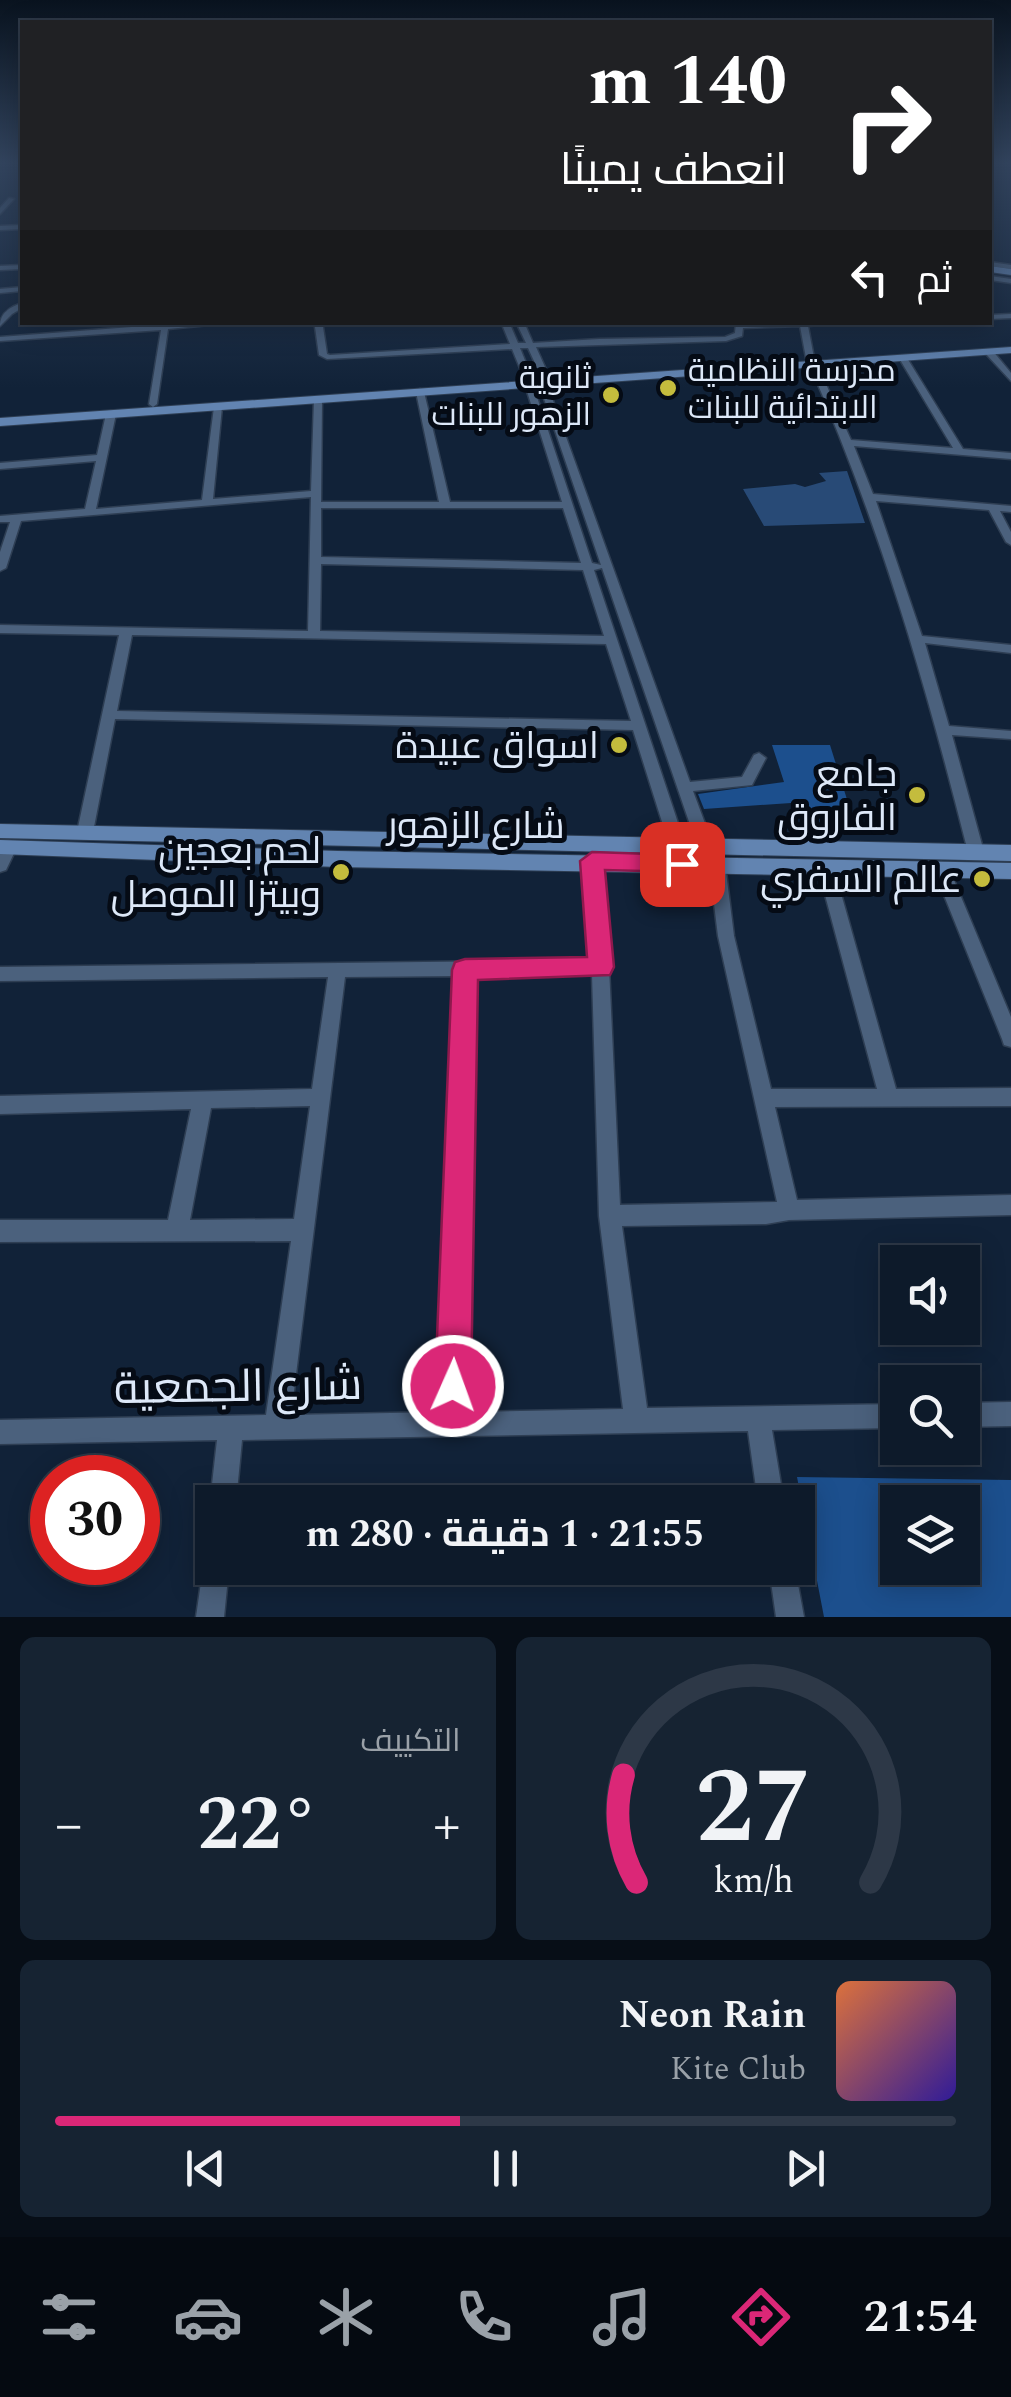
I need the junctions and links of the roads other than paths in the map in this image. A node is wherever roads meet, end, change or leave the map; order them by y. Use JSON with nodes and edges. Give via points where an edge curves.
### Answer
{"nodes":[{"id":1,"x":20,"y":306,"type":"edge"},
{"id":2,"x":0,"y":324,"type":"edge"},
{"id":3,"x":115,"y":325,"type":"edge"},
{"id":4,"x":320,"y":325,"type":"edge"},
{"id":5,"x":506,"y":325,"type":"edge"},
{"id":6,"x":521,"y":325,"type":"edge"},
{"id":7,"x":666,"y":325,"type":"edge"},
{"id":8,"x":740,"y":325,"type":"edge"},
{"id":9,"x":802,"y":325,"type":"edge"},
{"id":10,"x":186,"y":326,"type":"edge"},
{"id":11,"x":165,"y":330,"type":"junction"},
{"id":12,"x":113,"y":333,"type":"junction"},
{"id":13,"x":0,"y":339,"type":"edge"},
{"id":14,"x":669,"y":342,"type":"junction"},
{"id":15,"x":531,"y":345,"type":"junction"},
{"id":16,"x":515,"y":346,"type":"junction"},
{"id":17,"x":1011,"y":347,"type":"edge"},
{"id":18,"x":989,"y":352,"type":"junction"},
{"id":19,"x":903,"y":358,"type":"junction"},
{"id":20,"x":811,"y":361,"type":"junction"},
{"id":21,"x":674,"y":371,"type":"junction"},
{"id":22,"x":1011,"y":378,"type":"edge"},
{"id":23,"x":538,"y":383,"type":"junction"},
{"id":24,"x":420,"y":392,"type":"junction"},
{"id":25,"x":318,"y":400,"type":"junction"},
{"id":26,"x":153,"y":404,"type":"junction"},
{"id":27,"x":218,"y":407,"type":"junction"},
{"id":28,"x":72,"y":413,"type":"junction"},
{"id":29,"x":111,"y":414,"type":"junction"},
{"id":30,"x":0,"y":418,"type":"edge"},
{"id":31,"x":848,"y":444,"type":"junction"},
{"id":32,"x":960,"y":452,"type":"junction"},
{"id":33,"x":1011,"y":456,"type":"edge"},
{"id":34,"x":102,"y":458,"type":"junction"},
{"id":35,"x":0,"y":466,"type":"edge"},
{"id":36,"x":870,"y":497,"type":"junction"},
{"id":37,"x":316,"y":500,"type":"junction"},
{"id":38,"x":208,"y":503,"type":"junction"},
{"id":39,"x":445,"y":504,"type":"junction"},
{"id":40,"x":568,"y":504,"type":"junction"},
{"id":41,"x":993,"y":507,"type":"junction"},
{"id":42,"x":1011,"y":509,"type":"edge"},
{"id":43,"x":90,"y":512,"type":"junction"},
{"id":44,"x":18,"y":518,"type":"junction"},
{"id":45,"x":0,"y":520,"type":"edge"},
{"id":46,"x":1011,"y":542,"type":"edge"},
{"id":47,"x":315,"y":560,"type":"junction"},
{"id":48,"x":587,"y":567,"type":"junction"},
{"id":49,"x":606,"y":567,"type":"junction"},
{"id":50,"x":0,"y":568,"type":"edge"},
{"id":51,"x":0,"y":630,"type":"edge"},
{"id":52,"x":126,"y":632,"type":"junction"},
{"id":53,"x":314,"y":635,"type":"junction"},
{"id":54,"x":918,"y":639,"type":"junction"},
{"id":55,"x":611,"y":640,"type":"junction"},
{"id":56,"x":1011,"y":649,"type":"edge"},
{"id":57,"x":109,"y":715,"type":"junction"},
{"id":58,"x":639,"y":726,"type":"junction"},
{"id":59,"x":944,"y":730,"type":"junction"},
{"id":60,"x":1011,"y":734,"type":"edge"},
{"id":61,"x":759,"y":758,"type":"dead end"},
{"id":62,"x":684,"y":787,"type":"junction"},
{"id":63,"x":85,"y":832,"type":"junction"},
{"id":64,"x":676,"y":844,"type":"junction"},
{"id":65,"x":2,"y":848,"type":"edge"},
{"id":66,"x":341,"y":848,"type":"junction"},
{"id":67,"x":976,"y":852,"type":"junction"},
{"id":68,"x":1011,"y":853,"type":"edge"},
{"id":69,"x":711,"y":854,"type":"junction"},
{"id":70,"x":592,"y":861,"type":"junction"},
{"id":71,"x":824,"y":865,"type":"junction"},
{"id":72,"x":940,"y":868,"type":"junction"},
{"id":73,"x":1011,"y":872,"type":"edge"},
{"id":74,"x":600,"y":967,"type":"junction"},
{"id":75,"x":465,"y":970,"type":"junction"},
{"id":76,"x":338,"y":972,"type":"junction"},
{"id":77,"x":0,"y":974,"type":"edge"},
{"id":78,"x":1011,"y":1038,"type":"edge"},
{"id":79,"x":320,"y":1096,"type":"junction"},
{"id":80,"x":1011,"y":1097,"type":"edge"},
{"id":81,"x":764,"y":1098,"type":"junction"},
{"id":82,"x":889,"y":1098,"type":"junction"},
{"id":83,"x":203,"y":1100,"type":"junction"},
{"id":84,"x":0,"y":1105,"type":"edge"},
{"id":85,"x":1011,"y":1204,"type":"edge"},
{"id":86,"x":789,"y":1210,"type":"junction"},
{"id":87,"x":610,"y":1216,"type":"junction"},
{"id":88,"x":0,"y":1230,"type":"edge"},
{"id":89,"x":176,"y":1230,"type":"junction"},
{"id":90,"x":304,"y":1230,"type":"junction"},
{"id":91,"x":1011,"y":1414,"type":"edge"},
{"id":92,"x":980,"y":1415,"type":"edge"},
{"id":93,"x":880,"y":1416,"type":"edge"},
{"id":94,"x":758,"y":1419,"type":"junction"},
{"id":95,"x":637,"y":1421,"type":"junction"},
{"id":96,"x":452,"y":1424,"type":"junction"},
{"id":97,"x":278,"y":1427,"type":"junction"},
{"id":98,"x":232,"y":1428,"type":"junction"},
{"id":99,"x":0,"y":1432,"type":"edge"},
{"id":100,"x":225,"y":1485,"type":"edge"},
{"id":101,"x":768,"y":1485,"type":"edge"},
{"id":102,"x":214,"y":1585,"type":"edge"},
{"id":103,"x":785,"y":1585,"type":"edge"},
{"id":104,"x":210,"y":1617,"type":"edge"},
{"id":105,"x":790,"y":1617,"type":"edge"}],
"edges":[{"from":1,"to":2,"type":"street"},
{"from":3,"to":12,"type":"street"},
{"from":4,"to":16,"type":"street","via":[[325,357]]},
{"from":5,"to":16,"type":"street"},
{"from":6,"to":15,"type":"street"},
{"from":7,"to":14,"type":"street"},
{"from":8,"to":14,"type":"street","via":[[730,338]]},
{"from":9,"to":20,"type":"street"},
{"from":10,"to":11,"type":"street"},
{"from":11,"to":12,"type":"street"},
{"from":11,"to":26,"type":"street"},
{"from":12,"to":13,"type":"street"},
{"from":14,"to":15,"type":"street","via":[[613,337]]},
{"from":15,"to":16,"type":"street"},
{"from":15,"to":23,"type":"street"},
{"from":16,"to":23,"type":"street"},
{"from":17,"to":18,"type":"street"},
{"from":17,"to":20,"type":"street"},
{"from":18,"to":19,"type":"street"},
{"from":18,"to":22,"type":"street"},
{"from":19,"to":20,"type":"street"},
{"from":19,"to":32,"type":"street"},
{"from":20,"to":21,"type":"street"},
{"from":20,"to":31,"type":"street"},
{"from":21,"to":23,"type":"street"},
{"from":21,"to":23,"type":"street"},
{"from":23,"to":24,"type":"street"},
{"from":23,"to":26,"type":"street"},
{"from":23,"to":40,"type":"street"},
{"from":23,"to":49,"type":"street"},
{"from":24,"to":25,"type":"street"},
{"from":24,"to":39,"type":"street"},
{"from":25,"to":27,"type":"street"},
{"from":25,"to":37,"type":"street"},
{"from":26,"to":28,"type":"street"},
{"from":27,"to":29,"type":"street"},
{"from":27,"to":38,"type":"street"},
{"from":28,"to":29,"type":"street"},
{"from":28,"to":30,"type":"street"},
{"from":29,"to":34,"type":"street"},
{"from":31,"to":32,"type":"street"},
{"from":31,"to":36,"type":"street"},
{"from":32,"to":33,"type":"street"},
{"from":34,"to":35,"type":"street"},
{"from":34,"to":43,"type":"street"},
{"from":36,"to":41,"type":"street"},
{"from":36,"to":54,"type":"street"},
{"from":37,"to":38,"type":"street"},
{"from":37,"to":39,"type":"street"},
{"from":37,"to":47,"type":"street"},
{"from":38,"to":43,"type":"street"},
{"from":39,"to":40,"type":"street"},
{"from":40,"to":48,"type":"street"},
{"from":41,"to":42,"type":"street"},
{"from":41,"to":46,"type":"street"},
{"from":43,"to":44,"type":"street"},
{"from":44,"to":45,"type":"street"},
{"from":44,"to":50,"type":"street"},
{"from":47,"to":48,"type":"street"},
{"from":47,"to":53,"type":"street"},
{"from":48,"to":49,"type":"street"},
{"from":48,"to":55,"type":"street"},
{"from":49,"to":62,"type":"street"},
{"from":51,"to":52,"type":"street"},
{"from":52,"to":53,"type":"street"},
{"from":52,"to":57,"type":"street"},
{"from":53,"to":55,"type":"street"},
{"from":54,"to":56,"type":"street"},
{"from":54,"to":59,"type":"street"},
{"from":55,"to":58,"type":"street"},
{"from":57,"to":58,"type":"street"},
{"from":57,"to":63,"type":"street"},
{"from":58,"to":64,"type":"street"},
{"from":59,"to":60,"type":"street"},
{"from":59,"to":67,"type":"street"},
{"from":61,"to":62,"type":"street","via":[[747,782]]},
{"from":62,"to":69,"type":"street"},
{"from":63,"to":65,"type":"street","name":"شارع الزهور"},
{"from":63,"to":66,"type":"street","name":"شارع الزهور"},
{"from":64,"to":66,"type":"street","name":"شارع الزهور"},
{"from":64,"to":69,"type":"street","name":"شارع الزهور"},
{"from":65,"to":66,"type":"street","name":"شارع الزهور"},
{"from":66,"to":70,"type":"street","name":"شارع الزهور"},
{"from":67,"to":68,"type":"street","name":"شارع الزهور"},
{"from":67,"to":69,"type":"street","name":"شارع الزهور"},
{"from":69,"to":70,"type":"street","name":"شارع الزهور"},
{"from":69,"to":71,"type":"street","name":"شارع الزهور"},
{"from":69,"to":81,"type":"street"},
{"from":70,"to":74,"type":"street"},
{"from":71,"to":72,"type":"street","name":"شارع الزهور"},
{"from":71,"to":82,"type":"street"},
{"from":72,"to":73,"type":"street","name":"شارع الزهور"},
{"from":72,"to":78,"type":"street"},
{"from":74,"to":75,"type":"street"},
{"from":74,"to":87,"type":"street"},
{"from":75,"to":76,"type":"street"},
{"from":75,"to":96,"type":"street"},
{"from":76,"to":77,"type":"street"},
{"from":76,"to":79,"type":"street"},
{"from":79,"to":83,"type":"street"},
{"from":79,"to":90,"type":"street"},
{"from":80,"to":82,"type":"street"},
{"from":81,"to":82,"type":"street"},
{"from":81,"to":86,"type":"street"},
{"from":83,"to":84,"type":"street"},
{"from":83,"to":89,"type":"street"},
{"from":85,"to":86,"type":"street"},
{"from":86,"to":87,"type":"street"},
{"from":87,"to":95,"type":"street"},
{"from":88,"to":89,"type":"street"},
{"from":89,"to":90,"type":"street"},
{"from":90,"to":97,"type":"street"},
{"from":91,"to":92,"type":"street"},
{"from":93,"to":94,"type":"street","name":"شارع الجمعية"},
{"from":94,"to":95,"type":"street","name":"شارع الجمعية"},
{"from":94,"to":101,"type":"street"},
{"from":95,"to":96,"type":"street","name":"شارع الجمعية"},
{"from":96,"to":97,"type":"street","name":"شارع الجمعية"},
{"from":97,"to":98,"type":"street","name":"شارع الجمعية"},
{"from":98,"to":99,"type":"street","name":"شارع الجمعية"},
{"from":98,"to":100,"type":"street"},
{"from":102,"to":104,"type":"street"},
{"from":103,"to":105,"type":"street"}]}
